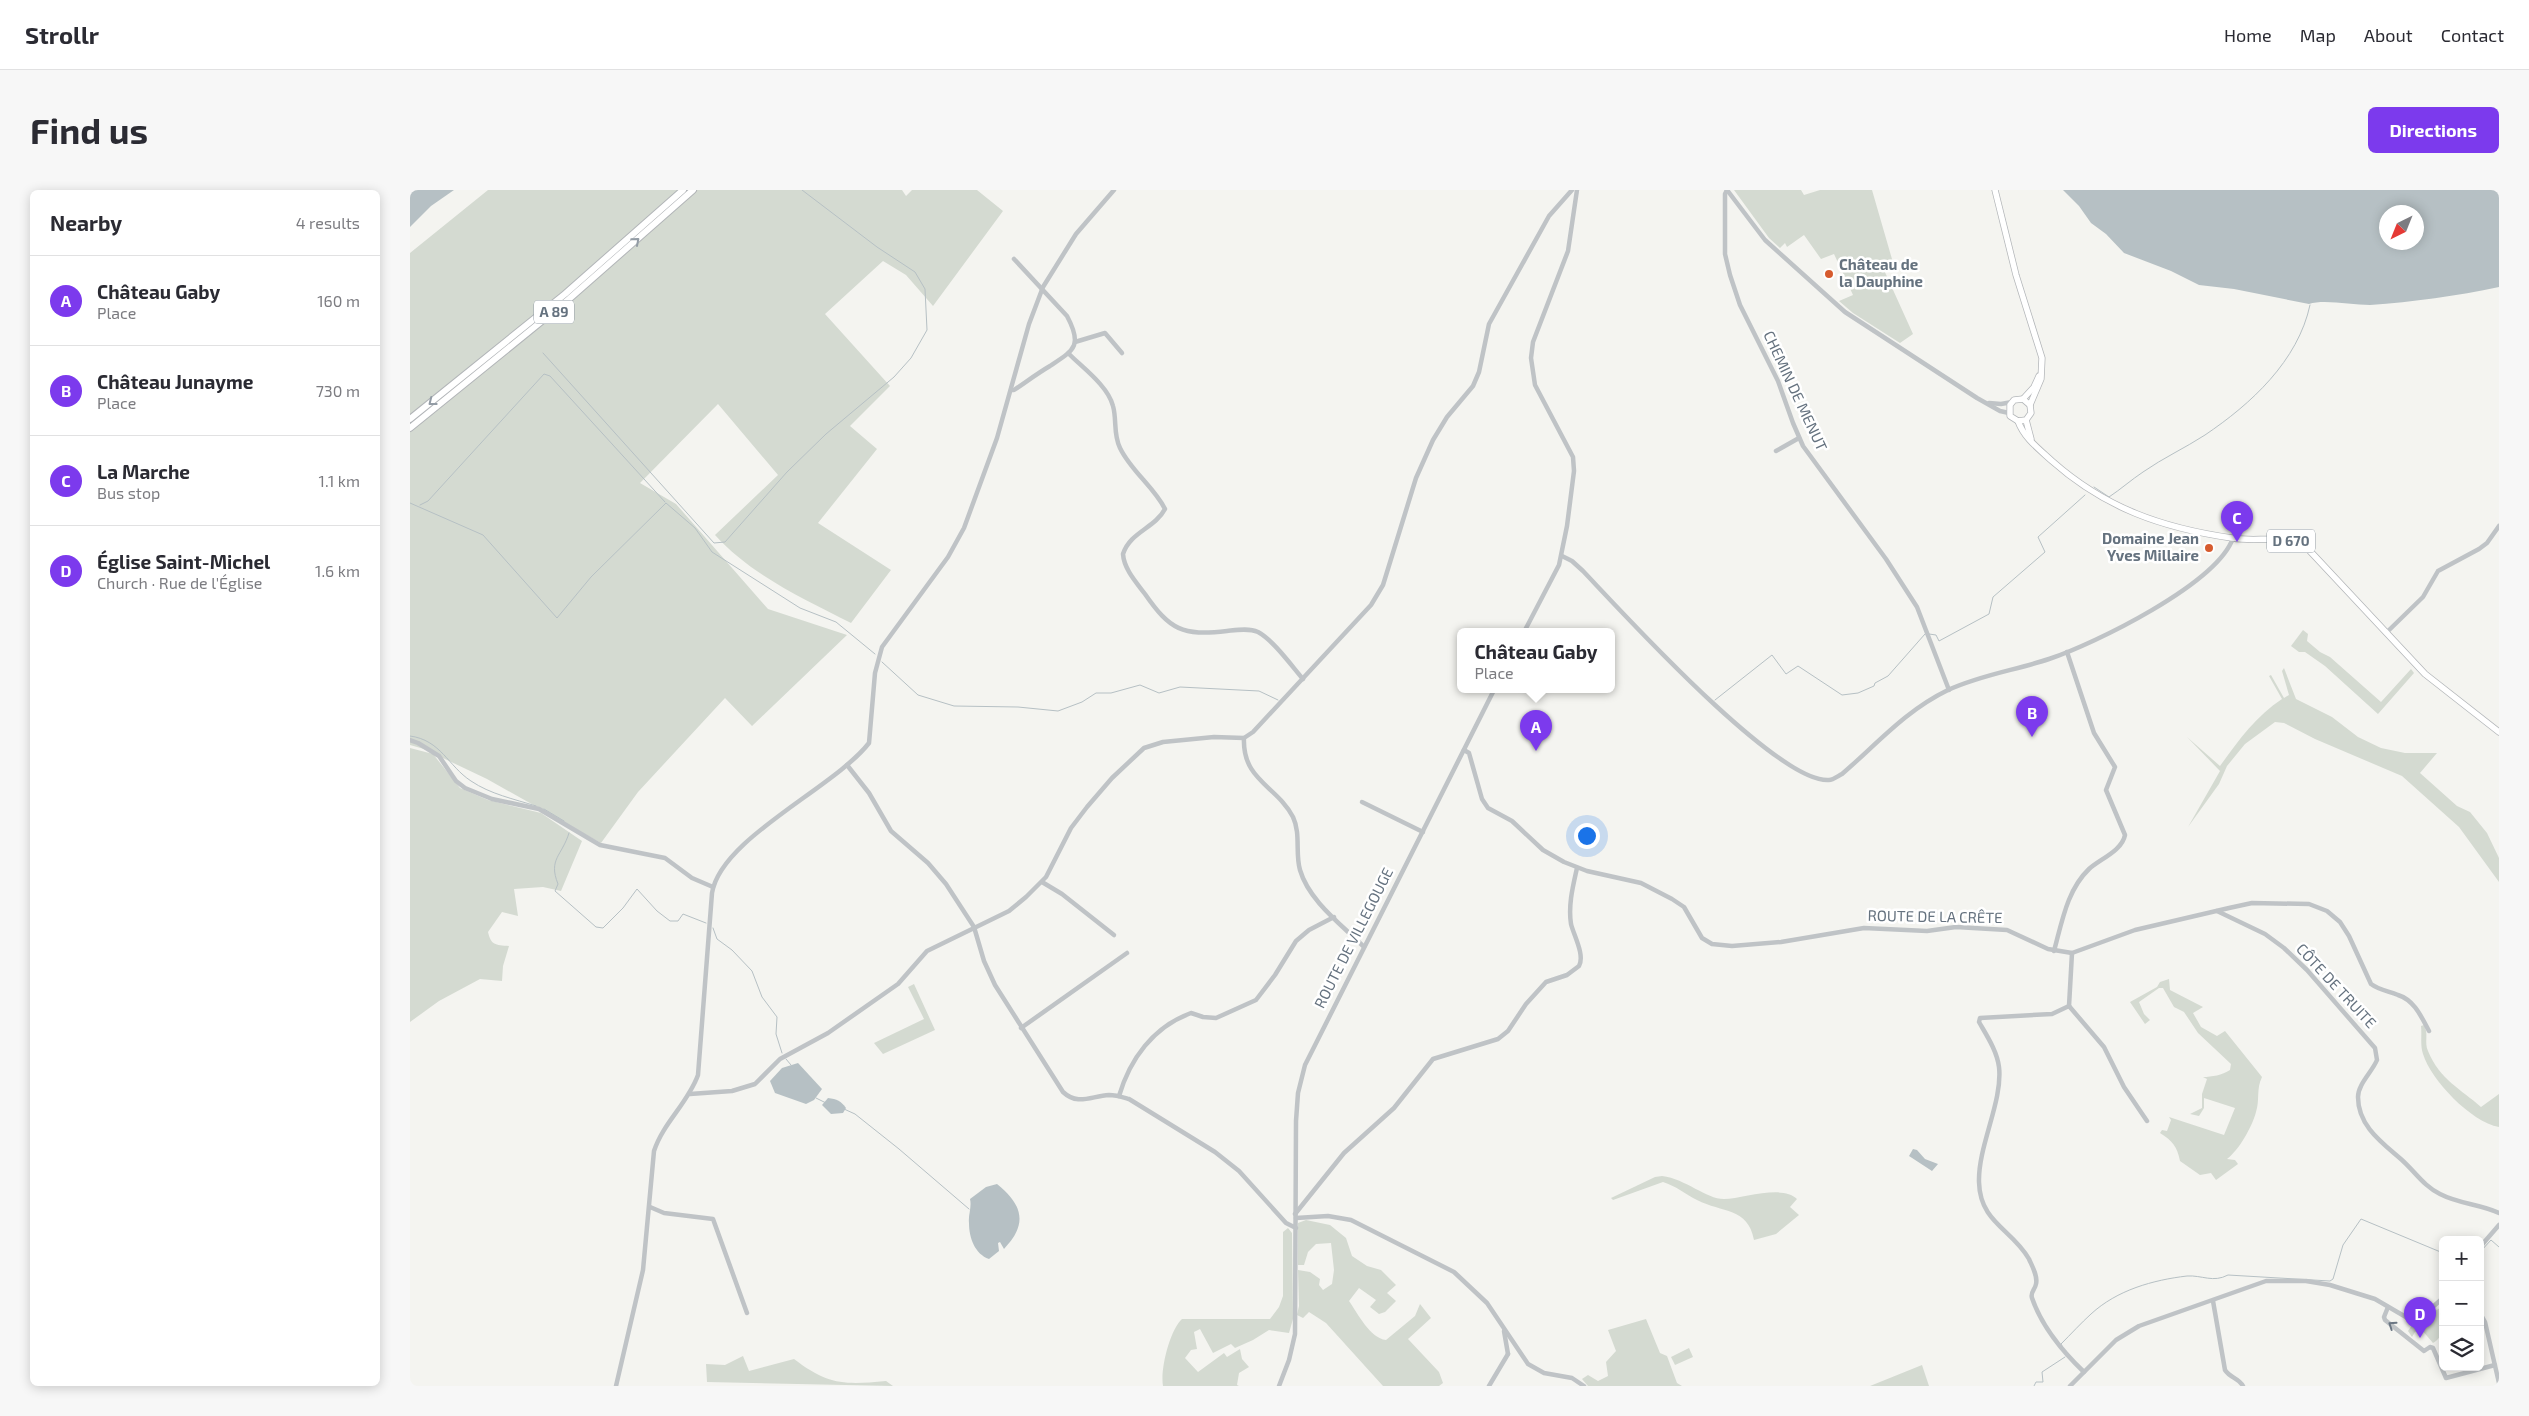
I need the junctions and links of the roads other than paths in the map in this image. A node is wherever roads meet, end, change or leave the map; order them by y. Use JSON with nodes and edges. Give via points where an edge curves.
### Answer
{"nodes":[{"id":1,"x":683,"y":190,"type":"edge"},
{"id":2,"x":693,"y":190,"type":"edge"},
{"id":3,"x":1114,"y":190,"type":"edge"},
{"id":4,"x":1572,"y":190,"type":"edge"},
{"id":5,"x":1578,"y":190,"type":"edge"},
{"id":6,"x":1727,"y":190,"type":"edge"},
{"id":7,"x":1995,"y":190,"type":"edge"},
{"id":8,"x":1014,"y":259,"type":"dead end"},
{"id":9,"x":1043,"y":287,"type":"junction"},
{"id":10,"x":1075,"y":342,"type":"junction"},
{"id":11,"x":1122,"y":353,"type":"dead end"},
{"id":12,"x":1069,"y":354,"type":"junction"},
{"id":13,"x":2042,"y":370,"type":"junction"},
{"id":14,"x":1011,"y":390,"type":"junction"},
{"id":15,"x":2023,"y":399,"type":"junction"},
{"id":16,"x":1984,"y":402,"type":"junction"},
{"id":17,"x":2012,"y":402,"type":"junction"},
{"id":18,"x":2030,"y":405,"type":"junction"},
{"id":19,"x":2009,"y":413,"type":"junction"},
{"id":20,"x":410,"y":419,"type":"edge"},
{"id":21,"x":2026,"y":420,"type":"junction"},
{"id":22,"x":2018,"y":421,"type":"junction"},
{"id":23,"x":410,"y":428,"type":"edge"},
{"id":24,"x":1800,"y":438,"type":"junction"},
{"id":25,"x":2033,"y":443,"type":"junction"},
{"id":26,"x":1776,"y":451,"type":"dead end"},
{"id":27,"x":2499,"y":526,"type":"edge"},
{"id":28,"x":2233,"y":538,"type":"junction"},
{"id":29,"x":1562,"y":556,"type":"junction"},
{"id":30,"x":1526,"y":628,"type":"edge"},
{"id":31,"x":2386,"y":633,"type":"junction"},
{"id":32,"x":2067,"y":652,"type":"junction"},
{"id":33,"x":1303,"y":679,"type":"junction"},
{"id":34,"x":1949,"y":690,"type":"junction"},
{"id":35,"x":1492,"y":693,"type":"edge"},
{"id":36,"x":2499,"y":732,"type":"edge"},
{"id":37,"x":1244,"y":738,"type":"junction"},
{"id":38,"x":410,"y":740,"type":"edge"},
{"id":39,"x":1464,"y":750,"type":"junction"},
{"id":40,"x":847,"y":765,"type":"junction"},
{"id":41,"x":1362,"y":802,"type":"dead end"},
{"id":42,"x":1423,"y":832,"type":"junction"},
{"id":43,"x":1577,"y":868,"type":"junction"},
{"id":44,"x":1042,"y":882,"type":"junction"},
{"id":45,"x":713,"y":887,"type":"junction"},
{"id":46,"x":2217,"y":911,"type":"junction"},
{"id":47,"x":1334,"y":917,"type":"junction"},
{"id":48,"x":974,"y":927,"type":"junction"},
{"id":49,"x":1114,"y":935,"type":"dead end"},
{"id":50,"x":1364,"y":947,"type":"junction"},
{"id":51,"x":2054,"y":951,"type":"junction"},
{"id":52,"x":1126,"y":953,"type":"dead end"},
{"id":53,"x":2072,"y":953,"type":"junction"},
{"id":54,"x":2069,"y":1006,"type":"junction"},
{"id":55,"x":1021,"y":1028,"type":"junction"},
{"id":56,"x":2429,"y":1031,"type":"dead end"},
{"id":57,"x":690,"y":1094,"type":"junction"},
{"id":58,"x":1119,"y":1096,"type":"junction"},
{"id":59,"x":2147,"y":1121,"type":"dead end"},
{"id":60,"x":650,"y":1208,"type":"junction"},
{"id":61,"x":2499,"y":1213,"type":"edge"},
{"id":62,"x":1296,"y":1216,"type":"junction"},
{"id":63,"x":2499,"y":1225,"type":"edge"},
{"id":64,"x":1296,"y":1228,"type":"junction"},
{"id":65,"x":2484,"y":1242,"type":"edge"},
{"id":66,"x":2212,"y":1301,"type":"junction"},
{"id":67,"x":2439,"y":1301,"type":"edge"},
{"id":68,"x":2388,"y":1307,"type":"junction"},
{"id":69,"x":747,"y":1313,"type":"dead end"},
{"id":70,"x":2484,"y":1320,"type":"edge"},
{"id":71,"x":1504,"y":1326,"type":"junction"},
{"id":72,"x":1517,"y":1350,"type":"junction"},
{"id":73,"x":1508,"y":1354,"type":"junction"},
{"id":74,"x":2495,"y":1365,"type":"junction"},
{"id":75,"x":2084,"y":1372,"type":"junction"},
{"id":76,"x":2499,"y":1383,"type":"edge"},
{"id":77,"x":616,"y":1386,"type":"edge"},
{"id":78,"x":1279,"y":1386,"type":"edge"},
{"id":79,"x":1489,"y":1386,"type":"edge"},
{"id":80,"x":1584,"y":1386,"type":"edge"},
{"id":81,"x":2070,"y":1386,"type":"edge"},
{"id":82,"x":2243,"y":1386,"type":"edge"}],
"edges":[{"from":1,"to":20,"type":"highway","number":"A 89","one_way":true,"via":[[565,294]]},
{"from":23,"to":2,"type":"highway","number":"A 89","one_way":true,"via":[[569,299]]},
{"from":3,"to":9,"type":"street","via":[[1076,234]]},
{"from":4,"to":33,"type":"street","via":[[1549,216],[1489,324],[1473,386],[1433,440],[1416,478],[1383,586],[1371,605]]},
{"from":5,"to":29,"type":"street","via":[[1568,251],[1533,342],[1530,358],[1535,385],[1573,457],[1574,471]]},
{"from":6,"to":16,"type":"street","via":[[1765,240],[1841,308]]},
{"from":6,"to":24,"type":"street","name":"CHEMIN DE MENUT","via":[[1725,244],[1730,275],[1740,305],[1778,381]]},
{"from":7,"to":13,"type":"main road","via":[[2016,276],[2040,351]]},
{"from":8,"to":9,"type":"street"},
{"from":9,"to":10,"type":"street","via":[[1073,326]]},
{"from":9,"to":14,"type":"street"},
{"from":10,"to":11,"type":"street","via":[[1105,334]]},
{"from":10,"to":12,"type":"street"},
{"from":12,"to":14,"type":"street"},
{"from":12,"to":33,"type":"street","via":[[1107,394],[1113,404],[1119,447],[1165,510],[1162,516],[1129,541],[1123,554],[1127,568],[1161,617],[1184,631],[1257,632]]},
{"from":13,"to":15,"type":"main road","via":[[2034,387]]},
{"from":13,"to":18,"type":"main road"},
{"from":14,"to":40,"type":"street","via":[[998,438],[964,528],[948,557],[882,647],[875,673],[869,743]]},
{"from":15,"to":17,"type":"main road"},
{"from":15,"to":18,"type":"main road"},
{"from":16,"to":17,"type":"street"},
{"from":16,"to":19,"type":"street"},
{"from":17,"to":19,"type":"main road"},
{"from":18,"to":21,"type":"main road","via":[[2032,412]]},
{"from":19,"to":22,"type":"main road"},
{"from":21,"to":22,"type":"main road"},
{"from":21,"to":25,"type":"main road"},
{"from":22,"to":25,"type":"main road","number":"D 670","via":[[2023,433]]},
{"from":24,"to":26,"type":"street"},
{"from":24,"to":34,"type":"street","name":"CHEMIN DE MENUT","via":[[1917,607]]},
{"from":25,"to":28,"type":"main road","number":"D 670","via":[[2078,484],[2130,512],[2168,525]]},
{"from":27,"to":31,"type":"street","via":[[2479,549],[2438,571],[2423,597]]},
{"from":28,"to":31,"type":"main road","number":"D 670","via":[[2284,539],[2309,550]]},
{"from":28,"to":32,"type":"street","via":[[2217,561],[2178,593],[2132,623]]},
{"from":29,"to":30,"type":"street"},
{"from":29,"to":34,"type":"street","via":[[1583,571],[1744,733],[1782,761],[1818,779],[1829,780],[1842,774],[1917,706]]},
{"from":31,"to":36,"type":"main road","number":"D 670","via":[[2425,674]]},
{"from":32,"to":34,"type":"street"},
{"from":32,"to":51,"type":"street","via":[[2094,733],[2115,767],[2106,790],[2125,835],[2123,843],[2076,883]]},
{"from":33,"to":37,"type":"street"},
{"from":35,"to":39,"type":"street","name":"ROUTE DE VILLEGOUGE"},
{"from":37,"to":44,"type":"street","via":[[1214,736],[1163,742],[1144,748],[1112,778],[1079,818]]},
{"from":37,"to":47,"type":"street","via":[[1245,754],[1252,771],[1294,819],[1302,878]]},
{"from":38,"to":45,"type":"street","via":[[439,756],[456,781],[465,788],[492,799],[539,809],[600,845],[665,858],[692,878]]},
{"from":39,"to":42,"type":"street","name":"ROUTE DE VILLEGOUGE"},
{"from":39,"to":43,"type":"street","via":[[1469,753],[1482,799],[1488,808],[1512,821],[1543,850]]},
{"from":40,"to":45,"type":"street","via":[[771,821],[727,863]]},
{"from":40,"to":48,"type":"street","via":[[869,793],[891,831],[937,872]]},
{"from":41,"to":42,"type":"street"},
{"from":42,"to":50,"type":"street","name":"ROUTE DE VILLEGOUGE"},
{"from":43,"to":51,"type":"street","name":"ROUTE DE LA CRÊTE","via":[[1641,883],[1672,899],[1684,907],[1702,938],[1712,944],[1732,946],[1792,941],[1864,928],[1927,931],[1956,927],[2006,930]]},
{"from":43,"to":62,"type":"street","via":[[1570,917],[1581,964],[1568,975],[1546,982],[1498,1039],[1433,1059],[1385,1117],[1344,1154]]},
{"from":44,"to":48,"type":"street","via":[[1009,911]]},
{"from":44,"to":49,"type":"street"},
{"from":45,"to":57,"type":"street","via":[[699,1066]]},
{"from":46,"to":53,"type":"street","name":"ROUTE DE LA CRÊTE","via":[[2135,930]]},
{"from":46,"to":56,"type":"street","name":"ROUTE DE LA CRÊTE","via":[[2252,903],[2309,904],[2330,913],[2349,936],[2371,984],[2411,1002]]},
{"from":46,"to":61,"type":"street","name":"CÔTE DE TRUITE","via":[[2265,934],[2284,948],[2375,1048],[2377,1060],[2358,1096],[2368,1127],[2376,1139],[2428,1187],[2456,1201]]},
{"from":47,"to":50,"type":"street"},
{"from":47,"to":58,"type":"street","via":[[1296,940],[1256,1000],[1216,1018],[1191,1013],[1178,1018],[1148,1041],[1134,1057]]},
{"from":48,"to":55,"type":"street","via":[[989,972]]},
{"from":48,"to":57,"type":"street","via":[[928,951],[898,984],[828,1033],[780,1059],[755,1084],[732,1091]]},
{"from":50,"to":62,"type":"street","name":"ROUTE DE VILLEGOUGE","via":[[1312,1048],[1300,1082],[1296,1121]]},
{"from":51,"to":53,"type":"street","name":"ROUTE DE LA CRÊTE"},
{"from":52,"to":55,"type":"street"},
{"from":53,"to":54,"type":"street"},
{"from":54,"to":59,"type":"street","via":[[2104,1047],[2124,1087]]},
{"from":54,"to":75,"type":"street","via":[[2052,1014],[1980,1018],[1999,1067],[1979,1183],[1984,1209],[2031,1263],[2036,1278],[2032,1298],[2049,1332]]},
{"from":55,"to":58,"type":"street","via":[[1058,1087],[1068,1097],[1079,1100]]},
{"from":57,"to":60,"type":"street","via":[[656,1146]]},
{"from":58,"to":64,"type":"street","via":[[1215,1152],[1239,1171],[1286,1223]]},
{"from":60,"to":69,"type":"street","via":[[664,1213],[713,1219]]},
{"from":60,"to":77,"type":"street","via":[[643,1270]]},
{"from":62,"to":64,"type":"street","name":"ROUTE DE VILLEGOUGE"},
{"from":62,"to":71,"type":"street","via":[[1351,1220],[1439,1264],[1472,1287]]},
{"from":63,"to":65,"type":"street"},
{"from":64,"to":78,"type":"street","name":"ROUTE DE VILLEGOUGE","via":[[1295,1334]]},
{"from":66,"to":68,"type":"street","via":[[2257,1284],[2288,1280],[2330,1285],[2375,1299]]},
{"from":66,"to":75,"type":"street","via":[[2125,1333]]},
{"from":66,"to":82,"type":"street","via":[[2225,1370]]},
{"from":67,"to":68,"type":"street","via":[[2414,1321]]},
{"from":74,"to":68,"type":"street","one_way":true,"via":[[2446,1378],[2433,1348],[2420,1350],[2385,1320]]},
{"from":70,"to":74,"type":"street"},
{"from":71,"to":72,"type":"street"},
{"from":71,"to":73,"type":"street"},
{"from":72,"to":73,"type":"street"},
{"from":72,"to":80,"type":"street","via":[[1535,1368],[1572,1378]]},
{"from":73,"to":79,"type":"street"},
{"from":74,"to":76,"type":"street"},
{"from":75,"to":81,"type":"street"}]}
